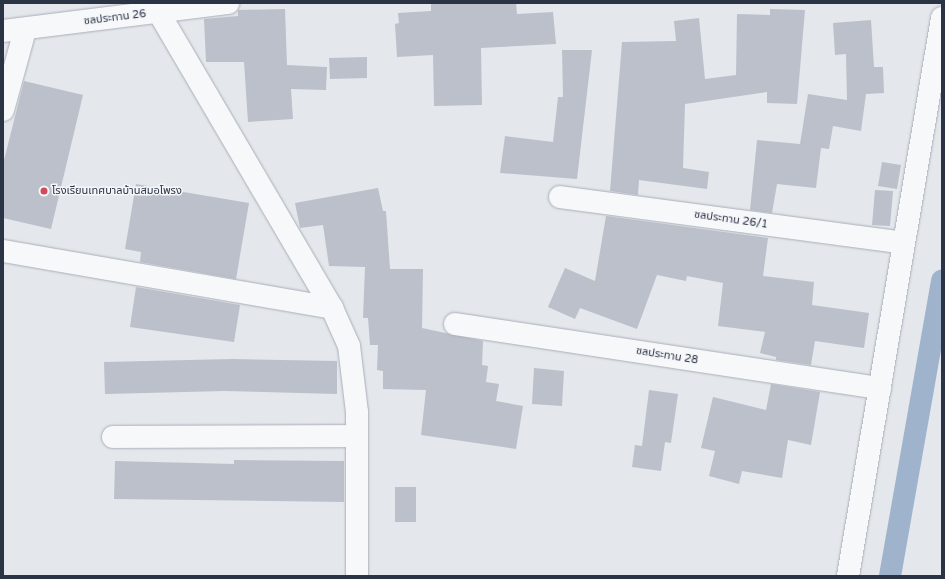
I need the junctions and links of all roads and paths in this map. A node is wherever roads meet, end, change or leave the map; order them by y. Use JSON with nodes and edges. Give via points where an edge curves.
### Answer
{"nodes":[{"id":1,"x":228,"y":3,"type":"edge"},
{"id":2,"x":159,"y":13,"type":"junction"},
{"id":3,"x":942,"y":18,"type":"edge"},
{"id":4,"x":24,"y":30,"type":"junction"},
{"id":5,"x":3,"y":31,"type":"edge"},
{"id":6,"x":3,"y":110,"type":"edge"},
{"id":7,"x":560,"y":197,"type":"dead end"},
{"id":8,"x":903,"y":242,"type":"junction"},
{"id":9,"x":3,"y":251,"type":"edge"},
{"id":10,"x":332,"y":308,"type":"junction"},
{"id":11,"x":455,"y":324,"type":"dead end"},
{"id":12,"x":880,"y":388,"type":"junction"},
{"id":13,"x":357,"y":436,"type":"junction"},
{"id":14,"x":113,"y":437,"type":"dead end"},
{"id":15,"x":357,"y":576,"type":"edge"},
{"id":16,"x":848,"y":576,"type":"edge"}],
"edges":[{"from":1,"to":2,"type":"street","name":"ชลประทาน 26"},
{"from":2,"to":4,"type":"street","name":"ชลประทาน 26"},
{"from":2,"to":10,"type":"street"},
{"from":3,"to":8,"type":"street"},
{"from":4,"to":5,"type":"street","name":"ชลประทาน 26"},
{"from":4,"to":6,"type":"street"},
{"from":7,"to":8,"type":"street","name":"ชลประทาน 26/1"},
{"from":8,"to":12,"type":"street"},
{"from":9,"to":10,"type":"street"},
{"from":10,"to":13,"type":"street","via":[[349,346]]},
{"from":11,"to":12,"type":"street","name":"ชลประทาน 28"},
{"from":12,"to":16,"type":"street"},
{"from":13,"to":14,"type":"street"},
{"from":13,"to":15,"type":"street"}]}
